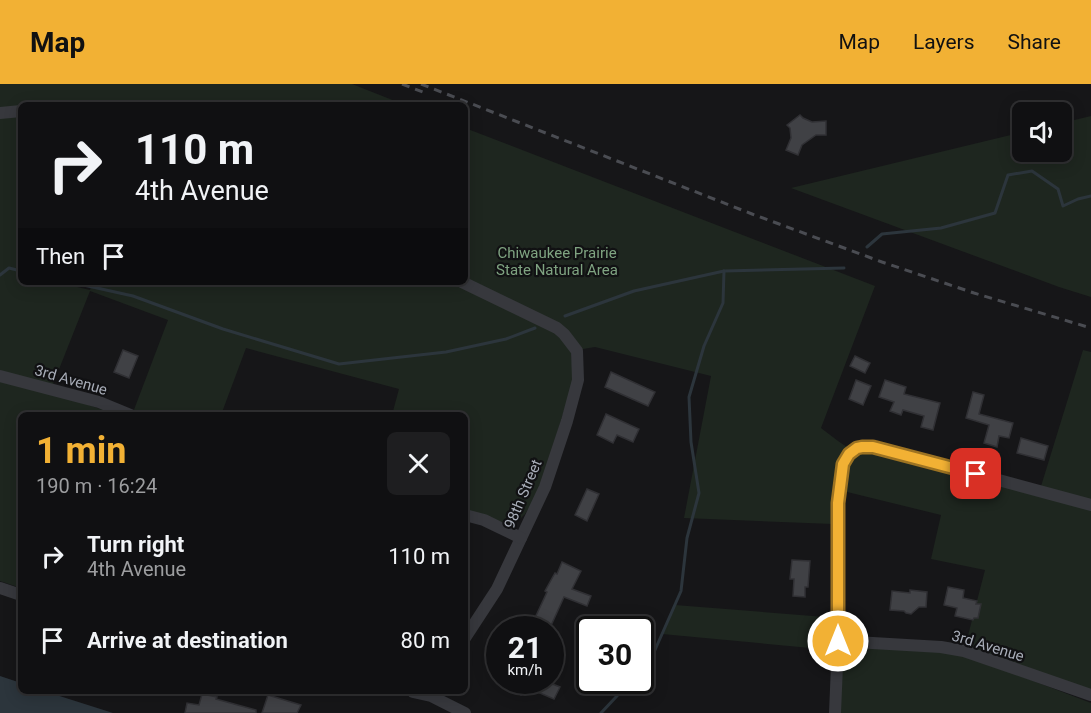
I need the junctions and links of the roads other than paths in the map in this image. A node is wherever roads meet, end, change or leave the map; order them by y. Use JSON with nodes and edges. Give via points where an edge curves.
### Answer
{"nodes":[{"id":1,"x":18,"y":111,"type":"edge"},
{"id":2,"x":0,"y":113,"type":"edge"},
{"id":3,"x":468,"y":285,"type":"edge"},
{"id":4,"x":0,"y":376,"type":"edge"},
{"id":5,"x":123,"y":412,"type":"edge"},
{"id":6,"x":1091,"y":505,"type":"edge"},
{"id":7,"x":468,"y":516,"type":"edge"},
{"id":8,"x":521,"y":538,"type":"junction"},
{"id":9,"x":0,"y":588,"type":"edge"},
{"id":10,"x":18,"y":594,"type":"edge"},
{"id":11,"x":468,"y":633,"type":"edge"},
{"id":12,"x":838,"y":641,"type":"junction"},
{"id":13,"x":432,"y":694,"type":"edge"},
{"id":14,"x":1091,"y":695,"type":"edge"},
{"id":15,"x":465,"y":713,"type":"edge"},
{"id":16,"x":835,"y":713,"type":"edge"}],
"edges":[{"from":1,"to":2,"type":"street"},
{"from":3,"to":8,"type":"street","name":"98th Street","via":[[557,328],[577,351],[578,380],[567,421],[545,487]]},
{"from":4,"to":5,"type":"street","name":"3rd Avenue"},
{"from":6,"to":12,"type":"street","via":[[884,449],[862,447],[849,454],[843,464],[838,503]]},
{"from":7,"to":8,"type":"street"},
{"from":8,"to":11,"type":"street","name":"98th Street"},
{"from":9,"to":10,"type":"street"},
{"from":12,"to":14,"type":"street","name":"3rd Avenue","via":[[964,651]]},
{"from":12,"to":16,"type":"street"},
{"from":13,"to":15,"type":"street"}]}
